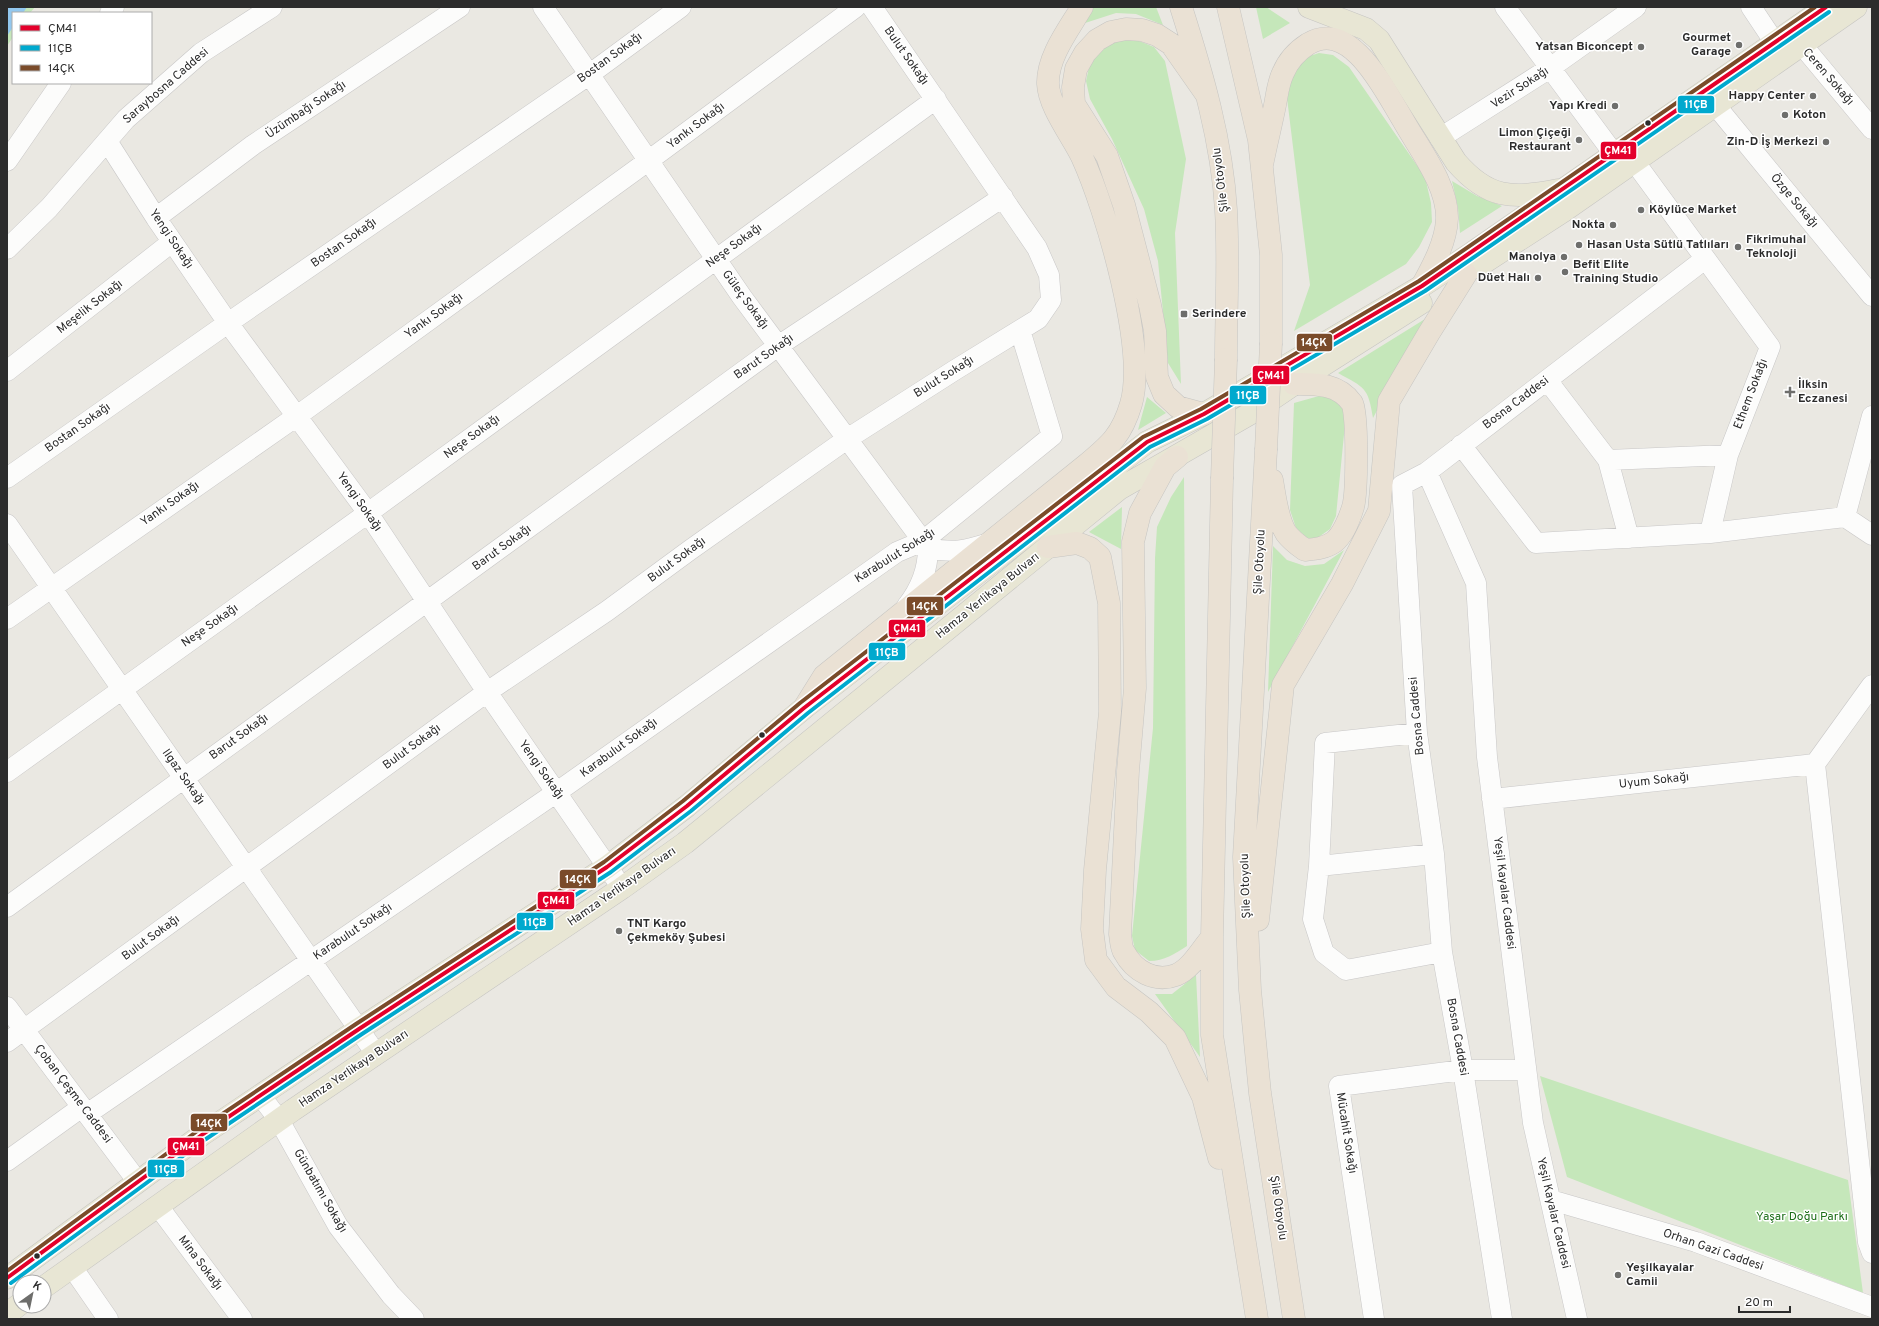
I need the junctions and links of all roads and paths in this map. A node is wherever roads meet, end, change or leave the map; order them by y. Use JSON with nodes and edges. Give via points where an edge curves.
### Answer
{"nodes":[{"id":1,"x":272,"y":7,"type":"edge"},
{"id":2,"x":460,"y":7,"type":"edge"},
{"id":3,"x":543,"y":7,"type":"edge"},
{"id":4,"x":681,"y":7,"type":"edge"},
{"id":5,"x":856,"y":7,"type":"edge"},
{"id":6,"x":872,"y":7,"type":"edge"},
{"id":7,"x":1082,"y":7,"type":"edge"},
{"id":8,"x":1181,"y":7,"type":"edge"},
{"id":9,"x":1228,"y":7,"type":"edge"},
{"id":10,"x":1244,"y":7,"type":"edge"},
{"id":11,"x":1309,"y":7,"type":"edge"},
{"id":12,"x":1505,"y":7,"type":"edge"},
{"id":13,"x":1636,"y":7,"type":"edge"},
{"id":14,"x":1751,"y":7,"type":"edge"},
{"id":15,"x":1839,"y":10,"type":"edge"},
{"id":16,"x":1775,"y":43,"type":"junction"},
{"id":17,"x":1802,"y":46,"type":"junction"},
{"id":18,"x":1550,"y":68,"type":"junction"},
{"id":19,"x":590,"y":74,"type":"junction"},
{"id":20,"x":60,"y":84,"type":"edge"},
{"id":21,"x":75,"y":84,"type":"edge"},
{"id":22,"x":1249,"y":91,"type":"junction"},
{"id":23,"x":1206,"y":94,"type":"junction"},
{"id":24,"x":936,"y":99,"type":"junction"},
{"id":25,"x":1716,"y":106,"type":"junction"},
{"id":26,"x":1872,"y":129,"type":"edge"},
{"id":27,"x":1440,"y":138,"type":"junction"},
{"id":28,"x":107,"y":141,"type":"junction"},
{"id":29,"x":35,"y":144,"type":"dead end"},
{"id":30,"x":1614,"y":154,"type":"junction"},
{"id":31,"x":7,"y":161,"type":"edge"},
{"id":32,"x":648,"y":161,"type":"junction"},
{"id":33,"x":1634,"y":162,"type":"junction"},
{"id":34,"x":1262,"y":165,"type":"junction"},
{"id":35,"x":1561,"y":190,"type":"junction"},
{"id":36,"x":1003,"y":197,"type":"junction"},
{"id":37,"x":156,"y":218,"type":"junction"},
{"id":38,"x":172,"y":242,"type":"junction"},
{"id":39,"x":7,"y":249,"type":"edge"},
{"id":40,"x":716,"y":259,"type":"junction"},
{"id":41,"x":1705,"y":259,"type":"junction"},
{"id":42,"x":1466,"y":274,"type":"junction"},
{"id":43,"x":1422,"y":286,"type":"junction"},
{"id":44,"x":1872,"y":296,"type":"edge"},
{"id":45,"x":228,"y":323,"type":"junction"},
{"id":46,"x":1020,"y":330,"type":"junction"},
{"id":47,"x":778,"y":346,"type":"junction"},
{"id":48,"x":7,"y":371,"type":"edge"},
{"id":49,"x":1547,"y":380,"type":"junction"},
{"id":50,"x":1294,"y":384,"type":"junction"},
{"id":51,"x":1204,"y":414,"type":"junction"},
{"id":52,"x":297,"y":416,"type":"junction"},
{"id":53,"x":1872,"y":416,"type":"edge"},
{"id":54,"x":847,"y":439,"type":"junction"},
{"id":55,"x":1461,"y":445,"type":"junction"},
{"id":56,"x":1266,"y":450,"type":"junction"},
{"id":57,"x":1728,"y":455,"type":"junction"},
{"id":58,"x":1177,"y":457,"type":"junction"},
{"id":59,"x":1608,"y":460,"type":"junction"},
{"id":60,"x":1427,"y":472,"type":"junction"},
{"id":61,"x":7,"y":478,"type":"edge"},
{"id":62,"x":368,"y":513,"type":"junction"},
{"id":63,"x":1845,"y":517,"type":"junction"},
{"id":64,"x":7,"y":524,"type":"edge"},
{"id":65,"x":1710,"y":533,"type":"junction"},
{"id":66,"x":1872,"y":535,"type":"edge"},
{"id":67,"x":1629,"y":538,"type":"junction"},
{"id":68,"x":989,"y":543,"type":"junction"},
{"id":69,"x":925,"y":544,"type":"junction"},
{"id":70,"x":1048,"y":547,"type":"junction"},
{"id":71,"x":51,"y":587,"type":"junction"},
{"id":72,"x":427,"y":602,"type":"junction"},
{"id":73,"x":903,"y":612,"type":"junction"},
{"id":74,"x":7,"y":619,"type":"edge"},
{"id":75,"x":1872,"y":685,"type":"edge"},
{"id":76,"x":122,"y":689,"type":"junction"},
{"id":77,"x":487,"y":692,"type":"junction"},
{"id":78,"x":804,"y":708,"type":"junction"},
{"id":79,"x":1417,"y":734,"type":"junction"},
{"id":80,"x":1815,"y":764,"type":"junction"},
{"id":81,"x":7,"y":772,"type":"edge"},
{"id":82,"x":183,"y":777,"type":"junction"},
{"id":83,"x":557,"y":792,"type":"junction"},
{"id":84,"x":1492,"y":799,"type":"junction"},
{"id":85,"x":1434,"y":854,"type":"junction"},
{"id":86,"x":1319,"y":866,"type":"junction"},
{"id":87,"x":607,"y":867,"type":"junction"},
{"id":88,"x":246,"y":868,"type":"junction"},
{"id":89,"x":622,"y":888,"type":"junction"},
{"id":90,"x":7,"y":907,"type":"edge"},
{"id":91,"x":1212,"y":937,"type":"junction"},
{"id":92,"x":1442,"y":952,"type":"junction"},
{"id":93,"x":311,"y":961,"type":"junction"},
{"id":94,"x":1250,"y":990,"type":"junction"},
{"id":95,"x":7,"y":1007,"type":"edge"},
{"id":96,"x":24,"y":1030,"type":"junction"},
{"id":97,"x":358,"y":1030,"type":"junction"},
{"id":98,"x":7,"y":1042,"type":"edge"},
{"id":99,"x":376,"y":1054,"type":"junction"},
{"id":100,"x":1463,"y":1070,"type":"junction"},
{"id":101,"x":1526,"y":1070,"type":"junction"},
{"id":102,"x":260,"y":1095,"type":"junction"},
{"id":103,"x":85,"y":1110,"type":"junction"},
{"id":104,"x":279,"y":1120,"type":"junction"},
{"id":105,"x":7,"y":1161,"type":"edge"},
{"id":106,"x":138,"y":1182,"type":"junction"},
{"id":107,"x":1551,"y":1200,"type":"junction"},
{"id":108,"x":158,"y":1206,"type":"junction"},
{"id":109,"x":1872,"y":1253,"type":"edge"},
{"id":110,"x":1248,"y":1266,"type":"junction"},
{"id":111,"x":72,"y":1267,"type":"junction"},
{"id":112,"x":7,"y":1278,"type":"edge"},
{"id":113,"x":52,"y":1281,"type":"edge"},
{"id":114,"x":1872,"y":1307,"type":"edge"},
{"id":115,"x":108,"y":1319,"type":"edge"},
{"id":116,"x":242,"y":1319,"type":"edge"},
{"id":117,"x":414,"y":1319,"type":"edge"},
{"id":118,"x":1257,"y":1319,"type":"edge"},
{"id":119,"x":1294,"y":1319,"type":"edge"},
{"id":120,"x":1374,"y":1319,"type":"edge"},
{"id":121,"x":1502,"y":1319,"type":"edge"},
{"id":122,"x":1576,"y":1319,"type":"edge"}],
"edges":[{"from":1,"to":28,"type":"street","name":"Saraybosna Caddesi","via":[[201,53],[126,119]]},
{"from":2,"to":37,"type":"street","name":"Üzümbağı Sokağı","via":[[253,145]]},
{"from":3,"to":19,"type":"street","name":"Güleç Sokağı"},
{"from":4,"to":19,"type":"street","name":"Bostan Sokağı"},
{"from":5,"to":32,"type":"street","name":"Yankı Sokağı"},
{"from":6,"to":24,"type":"street","name":"Bulut Sokağı"},
{"from":7,"to":68,"type":"highway","via":[[1058,49],[1050,68],[1048,84],[1051,100],[1082,158],[1108,229],[1128,312],[1136,362],[1132,402],[1112,443]]},
{"from":8,"to":23,"type":"highway","name":"Şile Otoyolu"},
{"from":9,"to":22,"type":"highway"},
{"from":10,"to":22,"type":"highway","via":[[1250,54]]},
{"from":11,"to":27,"type":"main road","via":[[1366,29],[1380,40]]},
{"from":12,"to":18,"type":"street"},
{"from":13,"to":18,"type":"street","name":"Vezir Sokağı"},
{"from":14,"to":16,"type":"street"},
{"from":15,"to":16,"type":"main road","name":"Hamza Yerlikaya Bulvarı"},
{"from":15,"to":17,"type":"main road","name":"Hamza Yerlikaya Bulvarı"},
{"from":16,"to":17,"type":"street","name":"Ceren Sokağı"},
{"from":16,"to":30,"type":"main road","name":"Hamza Yerlikaya Bulvarı"},
{"from":17,"to":25,"type":"main road","name":"Hamza Yerlikaya Bulvarı"},
{"from":17,"to":26,"type":"street","name":"Ceren Sokağı"},
{"from":18,"to":27,"type":"street","name":"Vezir Sokağı"},
{"from":18,"to":30,"type":"street"},
{"from":19,"to":32,"type":"street","name":"Güleç Sokağı"},
{"from":19,"to":45,"type":"street","name":"Bostan Sokağı"},
{"from":20,"to":31,"type":"street"},
{"from":21,"to":29,"type":"street"},
{"from":22,"to":34,"type":"highway"},
{"from":23,"to":51,"type":"highway","via":[[1171,44],[1149,33],[1126,29],[1111,32],[1097,40],[1085,53],[1076,69],[1073,88],[1074,104],[1107,156],[1124,205],[1155,331],[1157,378],[1164,394],[1178,407]]},
{"from":23,"to":91,"type":"highway","name":"Şile Otoyolu","bridge":true,"via":[[1218,146],[1226,209],[1227,269]]},
{"from":24,"to":36,"type":"street","name":"Bulut Sokağı"},
{"from":24,"to":40,"type":"street","name":"Neşe Sokağı"},
{"from":25,"to":33,"type":"main road","name":"Hamza Yerlikaya Bulvarı"},
{"from":25,"to":44,"type":"street","name":"Özge Sokağı"},
{"from":27,"to":35,"type":"main road","via":[[1464,172],[1484,188],[1500,194],[1518,195]]},
{"from":28,"to":37,"type":"street","name":"Yengi Sokağı"},
{"from":28,"to":39,"type":"street","name":"Saraybosna Caddesi","via":[[49,208]]},
{"from":30,"to":35,"type":"main road","name":"Hamza Yerlikaya Bulvarı"},
{"from":32,"to":40,"type":"street","name":"Güleç Sokağı"},
{"from":32,"to":52,"type":"street","name":"Yankı Sokağı"},
{"from":33,"to":41,"type":"street","name":"Ethem Sokağı"},
{"from":33,"to":42,"type":"main road","name":"Hamza Yerlikaya Bulvarı"},
{"from":34,"to":43,"type":"highway","via":[[1278,88],[1289,62],[1300,49],[1325,37],[1340,41],[1354,49],[1365,61],[1395,108],[1438,181],[1445,198],[1445,232],[1437,257]]},
{"from":34,"to":56,"type":"highway","bridge":true,"via":[[1271,255],[1271,343]]},
{"from":35,"to":43,"type":"main road","name":"Hamza Yerlikaya Bulvarı"},
{"from":36,"to":46,"type":"street","name":"Bulut Sokağı","via":[[1037,248],[1049,275],[1051,300],[1038,319]]},
{"from":36,"to":47,"type":"street","name":"Barut Sokağı"},
{"from":37,"to":38,"type":"street","name":"Yengi Sokağı"},
{"from":38,"to":45,"type":"street","name":"Yengi Sokağı"},
{"from":38,"to":48,"type":"street","name":"Meşelik Sokağı"},
{"from":40,"to":47,"type":"street","name":"Güleç Sokağı"},
{"from":40,"to":62,"type":"street","name":"Neşe Sokağı"},
{"from":41,"to":49,"type":"street","name":"Bosna Caddesi"},
{"from":41,"to":57,"type":"street","name":"Ethem Sokağı","via":[[1770,347]]},
{"from":42,"to":50,"type":"main road","name":"Hamza Yerlikaya Bulvarı"},
{"from":42,"to":94,"type":"highway","via":[[1389,401],[1379,511],[1342,584],[1283,685]]},
{"from":43,"to":51,"type":"main road","name":"Hamza Yerlikaya Bulvarı"},
{"from":45,"to":52,"type":"street","name":"Yengi Sokağı"},
{"from":45,"to":61,"type":"street","name":"Bostan Sokağı"},
{"from":46,"to":54,"type":"street","name":"Bulut Sokağı"},
{"from":46,"to":69,"type":"street","name":"Karabulut Sokağı","via":[[1052,436]]},
{"from":47,"to":54,"type":"street","name":"Güleç Sokağı"},
{"from":47,"to":72,"type":"street","name":"Barut Sokağı"},
{"from":49,"to":55,"type":"street","name":"Bosna Caddesi"},
{"from":49,"to":59,"type":"street"},
{"from":50,"to":56,"type":"highway","via":[[1329,385],[1353,404],[1356,425],[1353,506],[1344,528],[1335,541],[1321,548],[1305,550],[1286,532],[1278,513]]},
{"from":50,"to":58,"type":"main road","name":"Hamza Yerlikaya Bulvarı","via":[[1253,412]]},
{"from":51,"to":78,"type":"main road","name":"Hamza Yerlikaya Bulvarı","via":[[1147,442]]},
{"from":52,"to":62,"type":"street","name":"Yengi Sokağı"},
{"from":52,"to":71,"type":"street","name":"Yankı Sokağı"},
{"from":53,"to":63,"type":"street"},
{"from":54,"to":69,"type":"street","name":"Güleç Sokağı"},
{"from":54,"to":77,"type":"street","name":"Bulut Sokağı","via":[[607,612]]},
{"from":55,"to":60,"type":"street","name":"Bosna Caddesi"},
{"from":55,"to":67,"type":"street","via":[[1536,543]]},
{"from":56,"to":94,"type":"highway","name":"Şile Otoyolu","via":[[1244,857]]},
{"from":57,"to":59,"type":"street"},
{"from":57,"to":65,"type":"street","name":"Ethem Sokağı"},
{"from":58,"to":70,"type":"main road","name":"Hamza Yerlikaya Bulvarı","via":[[1119,489]]},
{"from":58,"to":91,"type":"highway","via":[[1165,468],[1140,513],[1133,542],[1135,688],[1120,934],[1123,952],[1137,969],[1156,978],[1176,975],[1191,964]]},
{"from":59,"to":67,"type":"street"},
{"from":60,"to":79,"type":"street","name":"Bosna Caddesi","via":[[1402,485]]},
{"from":60,"to":84,"type":"street","name":"Yeşil Kayalar Caddesi","via":[[1476,583],[1486,757]]},
{"from":62,"to":72,"type":"street","name":"Yengi Sokağı"},
{"from":62,"to":76,"type":"street","name":"Neşe Sokağı"},
{"from":63,"to":65,"type":"street"},
{"from":63,"to":66,"type":"street"},
{"from":64,"to":71,"type":"street","name":"Ilgaz Sokağı"},
{"from":65,"to":67,"type":"street"},
{"from":68,"to":69,"type":"street","via":[[965,550],[948,551]]},
{"from":68,"to":73,"type":"highway"},
{"from":69,"to":73,"type":"street","via":[[928,561],[925,576],[916,595]]},
{"from":69,"to":83,"type":"street","name":"Karabulut Sokağı","via":[[897,552]]},
{"from":70,"to":89,"type":"main road","name":"Hamza Yerlikaya Bulvarı","via":[[685,843]]},
{"from":70,"to":110,"type":"highway","via":[[1077,544],[1090,548],[1100,557],[1109,603],[1110,712],[1092,929],[1096,960],[1116,987],[1149,1012],[1175,1038],[1203,1097]]},
{"from":71,"to":74,"type":"street","name":"Yankı Sokağı"},
{"from":71,"to":76,"type":"street","name":"Ilgaz Sokağı"},
{"from":72,"to":77,"type":"street","name":"Yengi Sokağı"},
{"from":72,"to":82,"type":"street","name":"Barut Sokağı"},
{"from":73,"to":78,"type":"highway","via":[[824,676]]},
{"from":75,"to":80,"type":"street"},
{"from":76,"to":81,"type":"street","name":"Neşe Sokağı"},
{"from":76,"to":82,"type":"street","name":"Ilgaz Sokağı"},
{"from":77,"to":83,"type":"street","name":"Yengi Sokağı"},
{"from":77,"to":88,"type":"street","name":"Bulut Sokağı"},
{"from":78,"to":87,"type":"main road","name":"Hamza Yerlikaya Bulvarı","via":[[687,806]]},
{"from":79,"to":85,"type":"street","name":"Bosna Caddesi"},
{"from":79,"to":86,"type":"street","via":[[1325,743]]},
{"from":80,"to":84,"type":"street","name":"Uyum Sokağı"},
{"from":80,"to":109,"type":"street","via":[[1868,1237]]},
{"from":82,"to":88,"type":"street","name":"Ilgaz Sokağı"},
{"from":82,"to":90,"type":"street","name":"Barut Sokağı"},
{"from":83,"to":87,"type":"street","name":"Yengi Sokağı"},
{"from":83,"to":93,"type":"street","name":"Karabulut Sokağı"},
{"from":84,"to":101,"type":"street","name":"Yeşil Kayalar Caddesi"},
{"from":85,"to":86,"type":"street"},
{"from":85,"to":92,"type":"street","name":"Bosna Caddesi"},
{"from":86,"to":92,"type":"street","via":[[1313,920],[1324,953],[1346,970]]},
{"from":87,"to":89,"type":"street","name":"Yengi Sokağı"},
{"from":87,"to":97,"type":"main road","name":"Hamza Yerlikaya Bulvarı"},
{"from":88,"to":93,"type":"street","name":"Ilgaz Sokağı"},
{"from":88,"to":96,"type":"street","name":"Bulut Sokağı"},
{"from":89,"to":99,"type":"main road","name":"Hamza Yerlikaya Bulvarı"},
{"from":91,"to":110,"type":"highway","via":[[1212,1035]]},
{"from":92,"to":100,"type":"street","name":"Bosna Caddesi"},
{"from":93,"to":97,"type":"street","name":"Ilgaz Sokağı"},
{"from":93,"to":103,"type":"street","name":"Karabulut Sokağı"},
{"from":94,"to":119,"type":"highway","name":"Şile Otoyolu","via":[[1260,1093]]},
{"from":95,"to":96,"type":"street","name":"Çoban Çeşme Caddesi"},
{"from":96,"to":98,"type":"street","name":"Bulut Sokağı"},
{"from":96,"to":103,"type":"street","name":"Çoban Çeşme Caddesi"},
{"from":97,"to":99,"type":"street","name":"Ilgaz Sokağı"},
{"from":97,"to":102,"type":"main road","name":"Hamza Yerlikaya Bulvarı"},
{"from":99,"to":104,"type":"main road","name":"Hamza Yerlikaya Bulvarı"},
{"from":100,"to":101,"type":"street","name":"Mücahit Sokağı"},
{"from":100,"to":120,"type":"street","name":"Mücahit Sokağı","via":[[1339,1086]]},
{"from":100,"to":121,"type":"street","name":"Bosna Caddesi"},
{"from":101,"to":107,"type":"street","name":"Yeşil Kayalar Caddesi","via":[[1532,1123]]},
{"from":102,"to":104,"type":"street","name":"Günbatımı Sokağı"},
{"from":102,"to":106,"type":"main road","name":"Hamza Yerlikaya Bulvarı"},
{"from":103,"to":105,"type":"street","name":"Karabulut Sokağı"},
{"from":103,"to":106,"type":"street","name":"Çoban Çeşme Caddesi"},
{"from":104,"to":108,"type":"main road","name":"Hamza Yerlikaya Bulvarı"},
{"from":104,"to":117,"type":"street","name":"Günbatımı Sokağı","via":[[338,1226]]},
{"from":106,"to":112,"type":"main road","name":"Hamza Yerlikaya Bulvarı"},
{"from":107,"to":114,"type":"street","name":"Orhan Gazi Caddesi","via":[[1696,1242]]},
{"from":107,"to":122,"type":"street","name":"Yeşil Kayalar Caddesi"},
{"from":108,"to":111,"type":"main road","name":"Hamza Yerlikaya Bulvarı"},
{"from":108,"to":116,"type":"street","name":"Mina Sokağı"},
{"from":110,"to":118,"type":"highway"},
{"from":111,"to":113,"type":"main road","name":"Hamza Yerlikaya Bulvarı"},
{"from":111,"to":115,"type":"street"}]}
